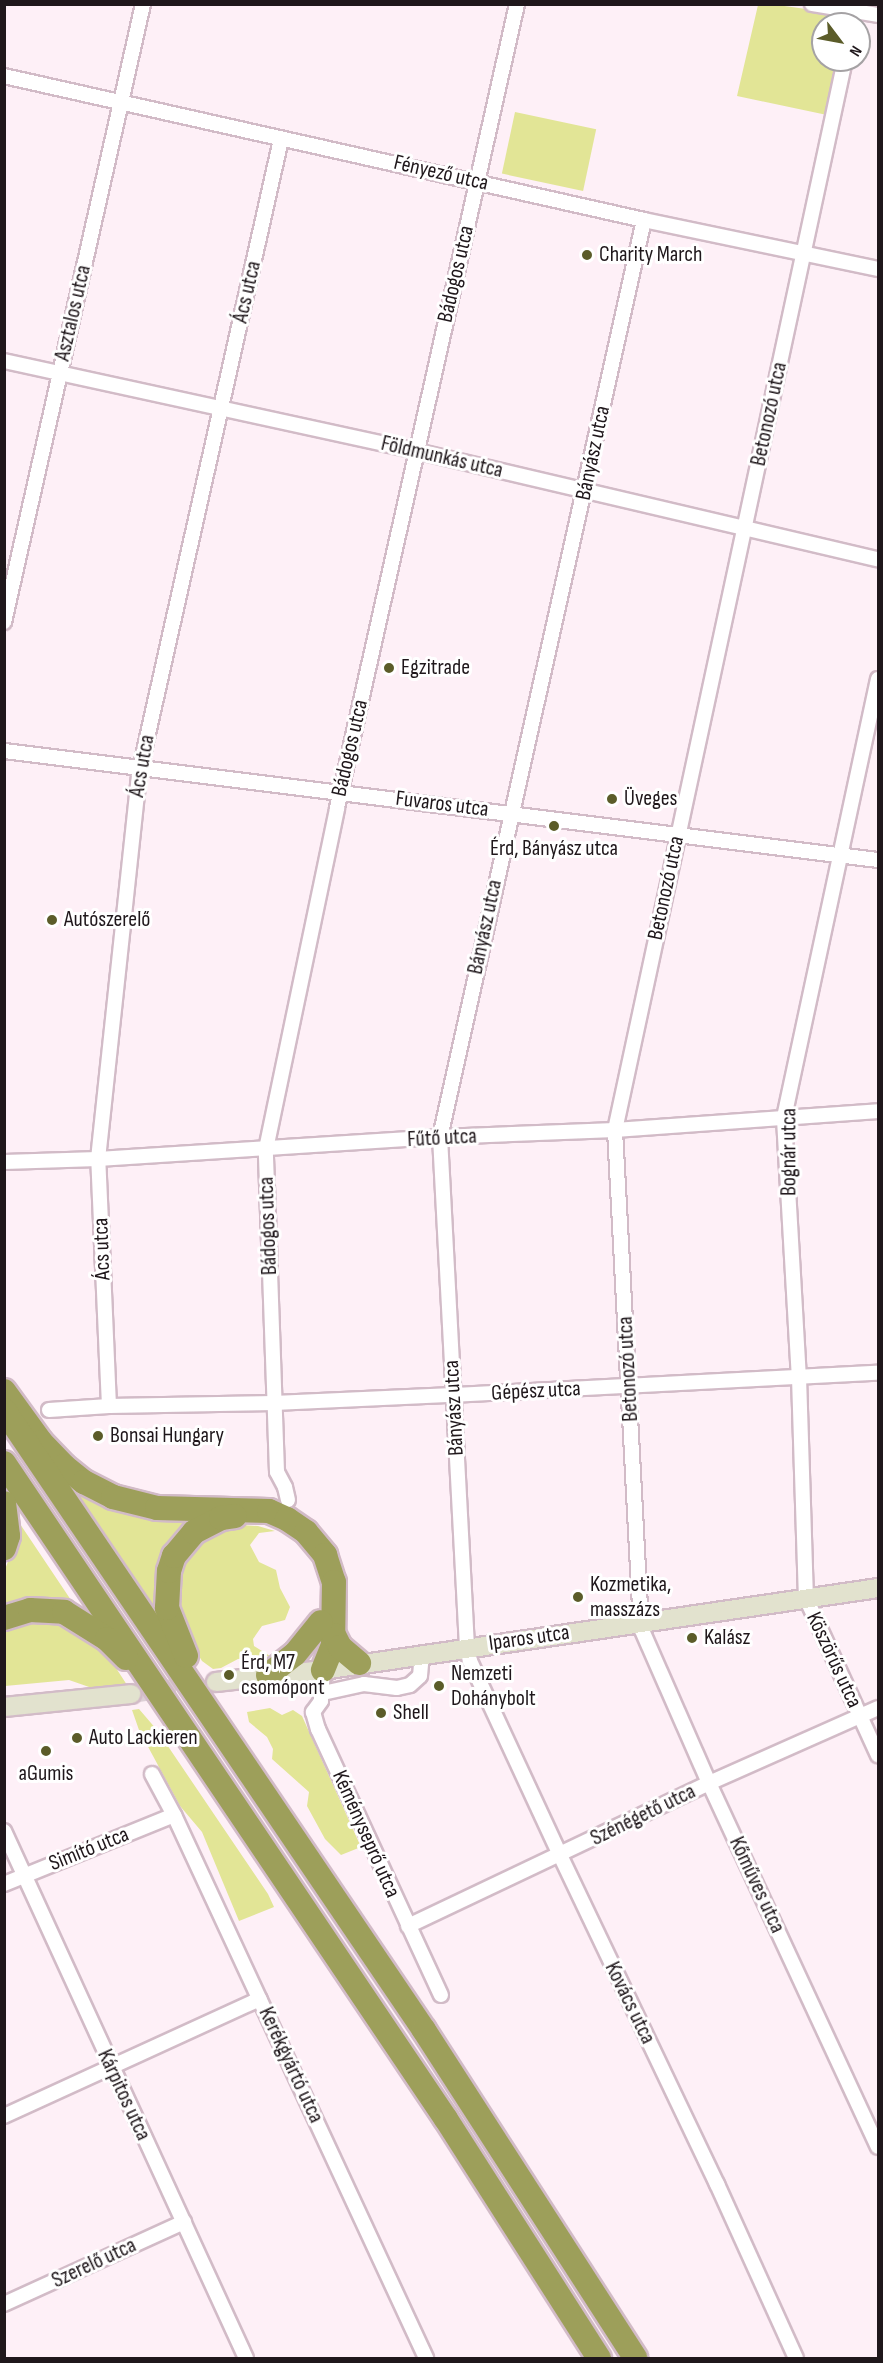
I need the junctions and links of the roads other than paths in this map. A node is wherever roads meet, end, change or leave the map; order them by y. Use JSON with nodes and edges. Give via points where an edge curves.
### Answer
{"nodes":[{"id":1,"x":143,"y":4,"type":"edge"},
{"id":2,"x":517,"y":4,"type":"edge"},
{"id":3,"x":812,"y":4,"type":"edge"},
{"id":4,"x":851,"y":12,"type":"edge"},
{"id":5,"x":842,"y":72,"type":"edge"},
{"id":6,"x":4,"y":76,"type":"edge"},
{"id":7,"x":121,"y":103,"type":"junction"},
{"id":8,"x":281,"y":139,"type":"junction"},
{"id":9,"x":477,"y":181,"type":"junction"},
{"id":10,"x":644,"y":220,"type":"junction"},
{"id":11,"x":803,"y":252,"type":"junction"},
{"id":12,"x":879,"y":269,"type":"edge"},
{"id":13,"x":4,"y":361,"type":"edge"},
{"id":14,"x":59,"y":373,"type":"junction"},
{"id":15,"x":221,"y":408,"type":"junction"},
{"id":16,"x":416,"y":451,"type":"junction"},
{"id":17,"x":585,"y":489,"type":"junction"},
{"id":18,"x":745,"y":529,"type":"junction"},
{"id":19,"x":879,"y":559,"type":"edge"},
{"id":20,"x":4,"y":622,"type":"edge"},
{"id":21,"x":879,"y":679,"type":"edge"},
{"id":22,"x":4,"y":751,"type":"edge"},
{"id":23,"x":140,"y":766,"type":"junction"},
{"id":24,"x":341,"y":792,"type":"junction"},
{"id":25,"x":510,"y":813,"type":"junction"},
{"id":26,"x":677,"y":835,"type":"junction"},
{"id":27,"x":839,"y":855,"type":"junction"},
{"id":28,"x":879,"y":860,"type":"edge"},
{"id":29,"x":879,"y":1111,"type":"edge"},
{"id":30,"x":784,"y":1119,"type":"junction"},
{"id":31,"x":615,"y":1130,"type":"junction"},
{"id":32,"x":440,"y":1137,"type":"junction"},
{"id":33,"x":266,"y":1149,"type":"junction"},
{"id":34,"x":98,"y":1160,"type":"junction"},
{"id":35,"x":4,"y":1162,"type":"edge"},
{"id":36,"x":879,"y":1372,"type":"edge"},
{"id":37,"x":799,"y":1377,"type":"junction"},
{"id":38,"x":629,"y":1387,"type":"junction"},
{"id":39,"x":4,"y":1391,"type":"edge"},
{"id":40,"x":453,"y":1395,"type":"junction"},
{"id":41,"x":274,"y":1403,"type":"junction"},
{"id":42,"x":109,"y":1406,"type":"junction"},
{"id":43,"x":4,"y":1410,"type":"edge"},
{"id":44,"x":49,"y":1410,"type":"dead end"},
{"id":45,"x":4,"y":1463,"type":"edge"},
{"id":46,"x":288,"y":1500,"type":"dead end"},
{"id":47,"x":4,"y":1503,"type":"edge"},
{"id":48,"x":4,"y":1548,"type":"edge"},
{"id":49,"x":879,"y":1588,"type":"edge"},
{"id":50,"x":806,"y":1598,"type":"junction"},
{"id":51,"x":4,"y":1618,"type":"edge"},
{"id":52,"x":641,"y":1622,"type":"junction"},
{"id":53,"x":327,"y":1628,"type":"junction"},
{"id":54,"x":466,"y":1647,"type":"junction"},
{"id":55,"x":422,"y":1654,"type":"junction"},
{"id":56,"x":359,"y":1664,"type":"junction"},
{"id":57,"x":268,"y":1675,"type":"junction"},
{"id":58,"x":323,"y":1681,"type":"junction"},
{"id":59,"x":216,"y":1682,"type":"tunnel mouth"},
{"id":60,"x":132,"y":1694,"type":"tunnel mouth"},
{"id":61,"x":166,"y":1700,"type":"junction"},
{"id":62,"x":4,"y":1707,"type":"edge"},
{"id":63,"x":879,"y":1708,"type":"edge"},
{"id":64,"x":861,"y":1716,"type":"junction"},
{"id":65,"x":222,"y":1728,"type":"junction"},
{"id":66,"x":879,"y":1755,"type":"edge"},
{"id":67,"x":152,"y":1774,"type":"dead end"},
{"id":68,"x":709,"y":1783,"type":"junction"},
{"id":69,"x":174,"y":1815,"type":"junction"},
{"id":70,"x":4,"y":1831,"type":"edge"},
{"id":71,"x":560,"y":1855,"type":"junction"},
{"id":72,"x":22,"y":1875,"type":"junction"},
{"id":73,"x":4,"y":1884,"type":"edge"},
{"id":74,"x":408,"y":1926,"type":"junction"},
{"id":75,"x":441,"y":1995,"type":"dead end"},
{"id":76,"x":260,"y":1999,"type":"junction"},
{"id":77,"x":111,"y":2066,"type":"junction"},
{"id":78,"x":4,"y":2116,"type":"edge"},
{"id":79,"x":879,"y":2146,"type":"edge"},
{"id":80,"x":184,"y":2222,"type":"junction"},
{"id":81,"x":4,"y":2304,"type":"edge"},
{"id":82,"x":246,"y":2358,"type":"edge"},
{"id":83,"x":426,"y":2358,"type":"edge"},
{"id":84,"x":599,"y":2358,"type":"edge"},
{"id":85,"x":635,"y":2358,"type":"edge"},
{"id":86,"x":796,"y":2358,"type":"edge"}],
"edges":[{"from":1,"to":7,"type":"street","name":"Asztalos utca"},
{"from":2,"to":9,"type":"street","name":"Bádogos utca"},
{"from":3,"to":4,"type":"street"},
{"from":5,"to":11,"type":"street","name":"Betonozó utca"},
{"from":6,"to":7,"type":"street","name":"Fényező utca"},
{"from":7,"to":8,"type":"street","name":"Fényező utca"},
{"from":7,"to":14,"type":"street","name":"Asztalos utca"},
{"from":8,"to":9,"type":"street","name":"Fényező utca"},
{"from":8,"to":15,"type":"street","name":"Ács utca"},
{"from":9,"to":10,"type":"street","name":"Fényező utca"},
{"from":9,"to":16,"type":"street","name":"Bádogos utca"},
{"from":10,"to":11,"type":"street","name":"Fényező utca"},
{"from":10,"to":17,"type":"street","name":"Bányász utca"},
{"from":11,"to":12,"type":"street","name":"Fényező utca"},
{"from":11,"to":18,"type":"street","name":"Betonozó utca"},
{"from":13,"to":14,"type":"street","name":"Földmunkás utca"},
{"from":14,"to":15,"type":"street","name":"Földmunkás utca"},
{"from":14,"to":20,"type":"street","name":"Asztalos utca"},
{"from":15,"to":16,"type":"street","name":"Földmunkás utca"},
{"from":15,"to":23,"type":"street","name":"Ács utca"},
{"from":16,"to":17,"type":"street","name":"Földmunkás utca"},
{"from":16,"to":24,"type":"street","name":"Bádogos utca"},
{"from":17,"to":18,"type":"street","name":"Földmunkás utca"},
{"from":17,"to":25,"type":"street","name":"Bányász utca"},
{"from":18,"to":19,"type":"street","name":"Földmunkás utca"},
{"from":18,"to":26,"type":"street","name":"Betonozó utca"},
{"from":21,"to":27,"type":"street","name":"Bognár utca"},
{"from":22,"to":23,"type":"street","name":"Fuvaros utca"},
{"from":23,"to":24,"type":"street","name":"Fuvaros utca"},
{"from":23,"to":34,"type":"street","name":"Ács utca"},
{"from":24,"to":25,"type":"street","name":"Fuvaros utca"},
{"from":24,"to":33,"type":"street","name":"Bádogos utca"},
{"from":25,"to":26,"type":"street","name":"Fuvaros utca"},
{"from":25,"to":32,"type":"street","name":"Bányász utca"},
{"from":26,"to":27,"type":"street","name":"Fuvaros utca"},
{"from":26,"to":31,"type":"street","name":"Betonozó utca"},
{"from":27,"to":28,"type":"street","name":"Fuvaros utca"},
{"from":27,"to":30,"type":"street","name":"Bognár utca"},
{"from":29,"to":30,"type":"street","name":"Fűtő utca"},
{"from":30,"to":31,"type":"street","name":"Fűtő utca"},
{"from":30,"to":37,"type":"street","name":"Bognár utca"},
{"from":31,"to":32,"type":"street","name":"Fűtő utca"},
{"from":31,"to":38,"type":"street","name":"Betonozó utca"},
{"from":32,"to":33,"type":"street","name":"Fűtő utca"},
{"from":32,"to":40,"type":"street","name":"Bányász utca"},
{"from":33,"to":34,"type":"street","name":"Fűtő utca"},
{"from":33,"to":41,"type":"street","name":"Bádogos utca"},
{"from":34,"to":35,"type":"street","name":"Fűtő utca"},
{"from":34,"to":42,"type":"street","name":"Ács utca"},
{"from":36,"to":37,"type":"street","name":"Gépész utca"},
{"from":37,"to":38,"type":"street","name":"Gépész utca"},
{"from":37,"to":50,"type":"street","name":"Bognár utca"},
{"from":38,"to":40,"type":"street","name":"Gépész utca"},
{"from":38,"to":52,"type":"street","name":"Betonozó utca"},
{"from":39,"to":53,"type":"highway","via":[[64,1466],[113,1497],[157,1508],[269,1511],[296,1524],[314,1539],[330,1564],[334,1582]]},
{"from":40,"to":41,"type":"street","name":"Gépész utca"},
{"from":40,"to":54,"type":"street","name":"Bányász utca"},
{"from":41,"to":42,"type":"street","name":"Gépész utca"},
{"from":41,"to":46,"type":"street","name":"Bádogos utca","via":[[278,1472]]},
{"from":42,"to":44,"type":"street","name":"Gépész utca"},
{"from":43,"to":65,"type":"highway"},
{"from":45,"to":61,"type":"highway"},
{"from":47,"to":48,"type":"highway","via":[[8,1528]]},
{"from":49,"to":50,"type":"street","name":"Iparos utca"},
{"from":50,"to":52,"type":"street","name":"Iparos utca"},
{"from":50,"to":64,"type":"street","name":"Köszörűs utca"},
{"from":51,"to":61,"type":"highway","via":[[30,1610],[50,1610],[79,1619],[107,1639]]},
{"from":52,"to":54,"type":"street","name":"Iparos utca"},
{"from":52,"to":68,"type":"street","name":"Kőműves utca"},
{"from":53,"to":56,"type":"highway"},
{"from":53,"to":57,"type":"highway"},
{"from":53,"to":58,"type":"highway","via":[[317,1646]]},
{"from":53,"to":65,"type":"highway","via":[[320,1566],[304,1541],[282,1524],[251,1516],[221,1518],[206,1523],[183,1543],[168,1571],[167,1608],[179,1643]]},
{"from":54,"to":55,"type":"street","name":"Iparos utca"},
{"from":54,"to":71,"type":"street","name":"Kovács utca"},
{"from":55,"to":56,"type":"street","name":"Iparos utca"},
{"from":55,"to":58,"type":"street","via":[[420,1676],[410,1685],[397,1688]]},
{"from":56,"to":58,"type":"street","name":"Iparos utca"},
{"from":57,"to":58,"type":"street","name":"Iparos utca"},
{"from":57,"to":59,"type":"street","name":"Iparos utca"},
{"from":58,"to":74,"type":"street","name":"Kéményseprő utca","via":[[321,1701],[313,1712],[318,1729]]},
{"from":60,"to":62,"type":"street"},
{"from":61,"to":84,"type":"highway","via":[[446,2119]]},
{"from":63,"to":64,"type":"street","name":"Szénégető utca"},
{"from":64,"to":66,"type":"street","name":"Köszörűs utca"},
{"from":64,"to":68,"type":"street","name":"Szénégető utca"},
{"from":65,"to":85,"type":"highway","via":[[424,2030]]},
{"from":67,"to":69,"type":"street","name":"Kerékgyártó utca"},
{"from":68,"to":71,"type":"street","name":"Szénégető utca"},
{"from":68,"to":79,"type":"street","name":"Kőműves utca"},
{"from":69,"to":72,"type":"street","name":"Simító utca"},
{"from":69,"to":76,"type":"street","name":"Kerékgyártó utca"},
{"from":70,"to":72,"type":"street","name":"Kárpitos utca"},
{"from":71,"to":74,"type":"street","name":"Szénégető utca"},
{"from":71,"to":86,"type":"street","name":"Kovács utca"},
{"from":72,"to":73,"type":"street","name":"Simító utca"},
{"from":72,"to":77,"type":"street","name":"Kárpitos utca"},
{"from":74,"to":75,"type":"street","name":"Kéményseprő utca"},
{"from":76,"to":77,"type":"street"},
{"from":76,"to":83,"type":"street","name":"Kerékgyártó utca"},
{"from":77,"to":78,"type":"street"},
{"from":77,"to":80,"type":"street","name":"Kárpitos utca"},
{"from":80,"to":81,"type":"street","name":"Szerelő utca"},
{"from":80,"to":82,"type":"street","name":"Kárpitos utca"}]}
